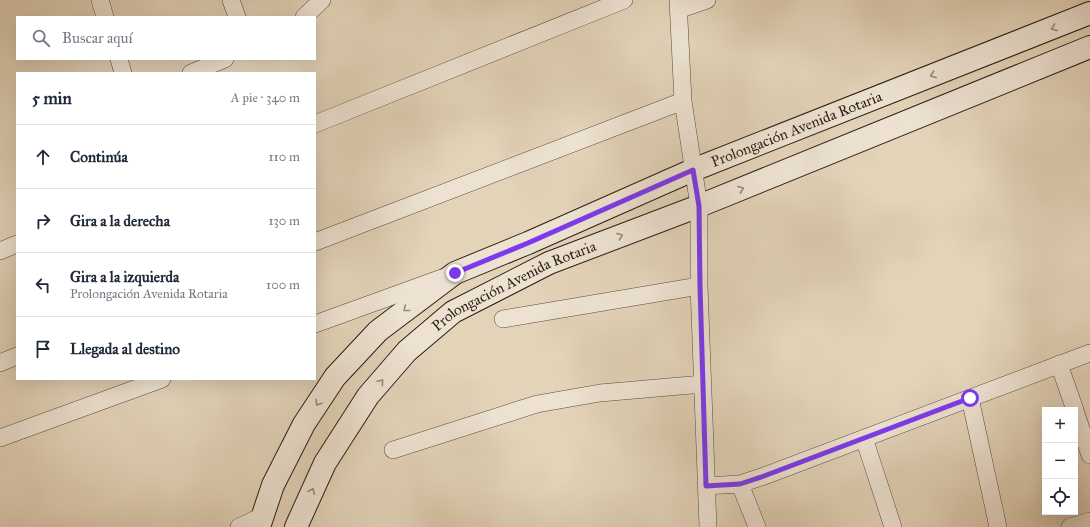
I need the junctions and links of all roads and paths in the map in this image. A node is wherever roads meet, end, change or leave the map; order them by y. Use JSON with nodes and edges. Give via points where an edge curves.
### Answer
{"nodes":[{"id":1,"x":100,"y":0,"type":"edge"},
{"id":2,"x":231,"y":0,"type":"edge"},
{"id":3,"x":322,"y":0,"type":"edge"},
{"id":4,"x":624,"y":0,"type":"edge"},
{"id":5,"x":707,"y":0,"type":"edge"},
{"id":6,"x":678,"y":5,"type":"edge"},
{"id":7,"x":1090,"y":13,"type":"edge"},
{"id":8,"x":106,"y":16,"type":"edge"},
{"id":9,"x":237,"y":16,"type":"edge"},
{"id":10,"x":305,"y":16,"type":"edge"},
{"id":11,"x":1090,"y":47,"type":"edge"},
{"id":12,"x":119,"y":60,"type":"edge"},
{"id":13,"x":223,"y":60,"type":"edge"},
{"id":14,"x":123,"y":72,"type":"edge"},
{"id":15,"x":193,"y":72,"type":"edge"},
{"id":16,"x":684,"y":101,"type":"junction"},
{"id":17,"x":316,"y":124,"type":"edge"},
{"id":18,"x":693,"y":170,"type":"junction"},
{"id":19,"x":699,"y":206,"type":"junction"},
{"id":20,"x":316,"y":242,"type":"edge"},
{"id":21,"x":16,"y":244,"type":"edge"},
{"id":22,"x":0,"y":251,"type":"edge"},
{"id":23,"x":455,"y":273,"type":"junction"},
{"id":24,"x":700,"y":286,"type":"junction"},
{"id":25,"x":503,"y":319,"type":"dead end"},
{"id":26,"x":316,"y":324,"type":"edge"},
{"id":27,"x":1090,"y":353,"type":"edge"},
{"id":28,"x":16,"y":356,"type":"edge"},
{"id":29,"x":0,"y":363,"type":"edge"},
{"id":30,"x":1059,"y":364,"type":"junction"},
{"id":31,"x":159,"y":380,"type":"edge"},
{"id":32,"x":703,"y":384,"type":"junction"},
{"id":33,"x":970,"y":398,"type":"junction"},
{"id":34,"x":1074,"y":407,"type":"edge"},
{"id":35,"x":1078,"y":419,"type":"edge"},
{"id":36,"x":0,"y":438,"type":"edge"},
{"id":37,"x":864,"y":438,"type":"junction"},
{"id":38,"x":393,"y":450,"type":"dead end"},
{"id":39,"x":1090,"y":455,"type":"edge"},
{"id":40,"x":740,"y":484,"type":"junction"},
{"id":41,"x":706,"y":486,"type":"junction"},
{"id":42,"x":1090,"y":521,"type":"edge"},
{"id":43,"x":260,"y":522,"type":"edge"},
{"id":44,"x":239,"y":527,"type":"edge"},
{"id":45,"x":296,"y":527,"type":"edge"},
{"id":46,"x":708,"y":527,"type":"edge"},
{"id":47,"x":757,"y":527,"type":"edge"},
{"id":48,"x":894,"y":527,"type":"edge"},
{"id":49,"x":998,"y":527,"type":"edge"},
{"id":50,"x":1070,"y":527,"type":"edge"}],
"edges":[{"from":1,"to":8,"type":"street"},
{"from":2,"to":9,"type":"street"},
{"from":3,"to":10,"type":"street"},
{"from":4,"to":17,"type":"street"},
{"from":5,"to":6,"type":"street"},
{"from":6,"to":16,"type":"street"},
{"from":7,"to":18,"type":"main road","name":"Prolongación Avenida Rotaria","one_way":true},
{"from":19,"to":11,"type":"main road","name":"Prolongación Avenida Rotaria","one_way":true},
{"from":12,"to":14,"type":"street"},
{"from":13,"to":15,"type":"street"},
{"from":16,"to":18,"type":"street"},
{"from":16,"to":20,"type":"street"},
{"from":18,"to":19,"type":"street"},
{"from":18,"to":23,"type":"main road","name":"Prolongación Avenida Rotaria"},
{"from":19,"to":24,"type":"street"},
{"from":45,"to":19,"type":"main road","name":"Prolongación Avenida Rotaria","one_way":true,"via":[[325,463],[368,396],[407,351],[453,312],[549,263]]},
{"from":21,"to":22,"type":"street"},
{"from":23,"to":26,"type":"street"},
{"from":23,"to":43,"type":"main road","name":"Prolongación Avenida Rotaria","one_way":true,"via":[[378,331],[335,377],[304,424],[273,485]]},
{"from":24,"to":25,"type":"street"},
{"from":24,"to":32,"type":"street"},
{"from":27,"to":30,"type":"street"},
{"from":28,"to":29,"type":"street"},
{"from":30,"to":33,"type":"street"},
{"from":30,"to":34,"type":"street"},
{"from":31,"to":36,"type":"street"},
{"from":32,"to":38,"type":"street","via":[[600,393],[537,404]]},
{"from":32,"to":41,"type":"street"},
{"from":33,"to":37,"type":"street"},
{"from":33,"to":49,"type":"street"},
{"from":35,"to":39,"type":"street"},
{"from":37,"to":40,"type":"street"},
{"from":37,"to":48,"type":"street"},
{"from":40,"to":41,"type":"street"},
{"from":40,"to":47,"type":"street"},
{"from":41,"to":46,"type":"street"},
{"from":42,"to":50,"type":"street"},
{"from":43,"to":44,"type":"street"}]}
